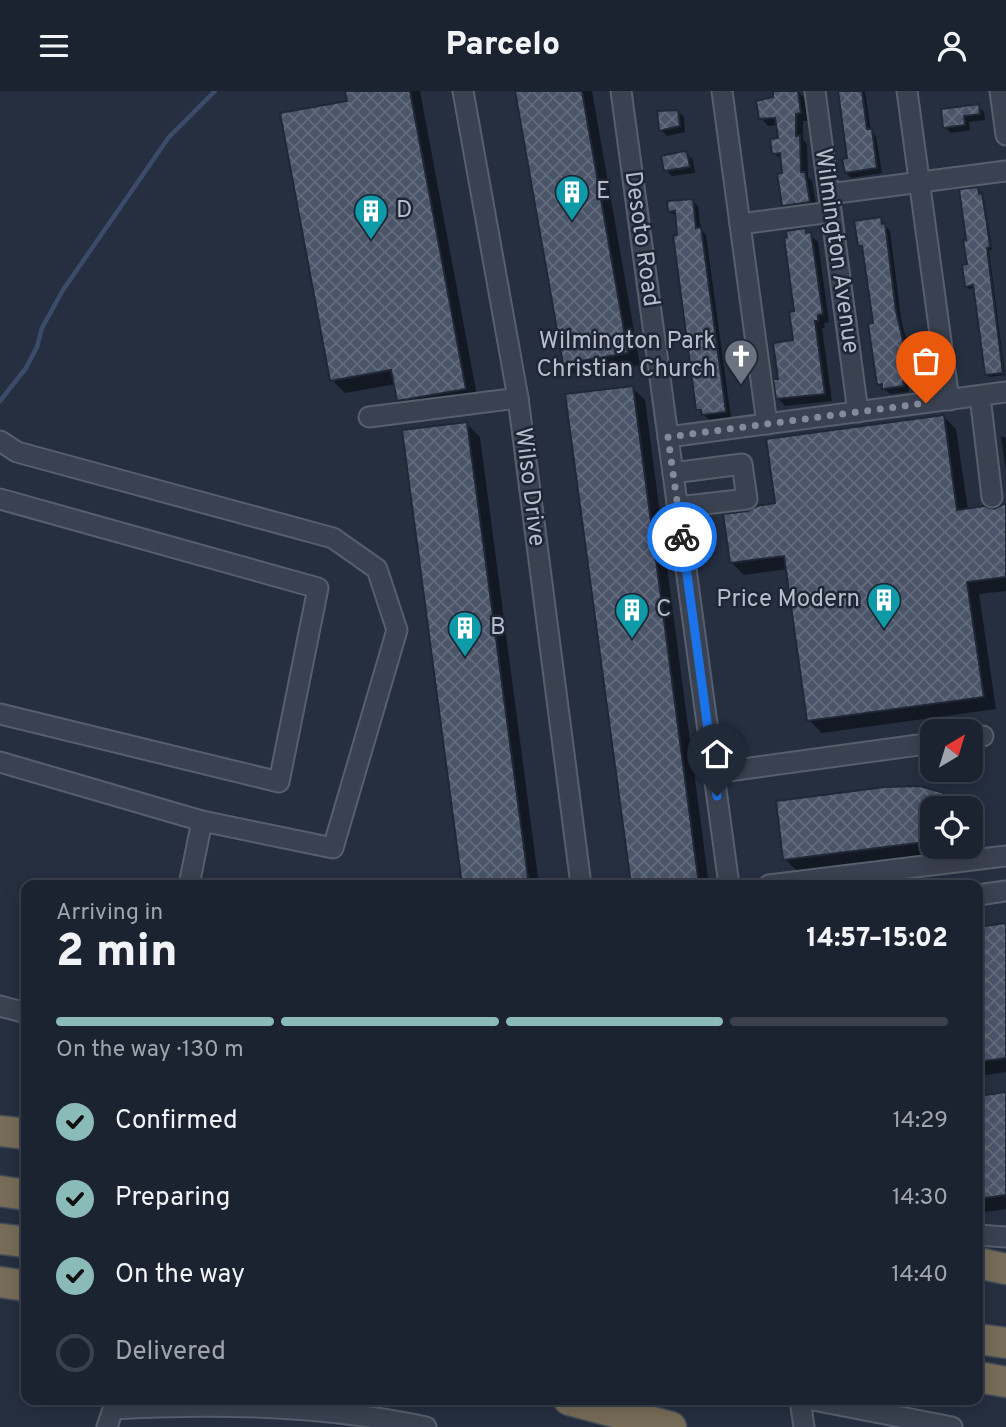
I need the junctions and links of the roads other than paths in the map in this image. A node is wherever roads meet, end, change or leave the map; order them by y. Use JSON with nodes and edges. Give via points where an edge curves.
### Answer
{"nodes":[{"id":1,"x":463,"y":91,"type":"edge"},
{"id":2,"x":621,"y":91,"type":"edge"},
{"id":3,"x":722,"y":91,"type":"edge"},
{"id":4,"x":815,"y":91,"type":"edge"},
{"id":5,"x":907,"y":91,"type":"edge"},
{"id":6,"x":1000,"y":91,"type":"edge"},
{"id":7,"x":1006,"y":135,"type":"edge"},
{"id":8,"x":1006,"y":171,"type":"edge"},
{"id":9,"x":920,"y":182,"type":"junction"},
{"id":10,"x":830,"y":203,"type":"junction"},
{"id":11,"x":740,"y":224,"type":"junction"},
{"id":12,"x":1006,"y":392,"type":"edge"},
{"id":13,"x":980,"y":396,"type":"junction"},
{"id":14,"x":518,"y":398,"type":"junction"},
{"id":15,"x":949,"y":400,"type":"junction"},
{"id":16,"x":858,"y":412,"type":"junction"},
{"id":17,"x":369,"y":417,"type":"dead end"},
{"id":18,"x":767,"y":424,"type":"junction"},
{"id":19,"x":668,"y":437,"type":"junction"},
{"id":20,"x":0,"y":442,"type":"edge"},
{"id":21,"x":673,"y":473,"type":"junction"},
{"id":22,"x":992,"y":497,"type":"dead end"},
{"id":23,"x":0,"y":499,"type":"edge"},
{"id":24,"x":678,"y":507,"type":"junction"},
{"id":25,"x":0,"y":714,"type":"edge"},
{"id":26,"x":920,"y":745,"type":"edge"},
{"id":27,"x":0,"y":762,"type":"edge"},
{"id":28,"x":714,"y":773,"type":"junction"},
{"id":29,"x":202,"y":821,"type":"junction"},
{"id":30,"x":1006,"y":856,"type":"edge"},
{"id":31,"x":190,"y":880,"type":"edge"},
{"id":32,"x":580,"y":880,"type":"edge"},
{"id":33,"x":728,"y":880,"type":"edge"},
{"id":34,"x":850,"y":880,"type":"edge"},
{"id":35,"x":1006,"y":891,"type":"edge"},
{"id":36,"x":983,"y":894,"type":"edge"},
{"id":37,"x":0,"y":1006,"type":"edge"},
{"id":38,"x":21,"y":1012,"type":"edge"},
{"id":39,"x":0,"y":1191,"type":"edge"},
{"id":40,"x":21,"y":1194,"type":"edge"},
{"id":41,"x":983,"y":1235,"type":"edge"},
{"id":42,"x":1006,"y":1237,"type":"edge"},
{"id":43,"x":0,"y":1238,"type":"edge"},
{"id":44,"x":21,"y":1241,"type":"edge"},
{"id":45,"x":983,"y":1264,"type":"edge"},
{"id":46,"x":1006,"y":1269,"type":"edge"},
{"id":47,"x":0,"y":1282,"type":"edge"},
{"id":48,"x":21,"y":1285,"type":"edge"},
{"id":49,"x":0,"y":1300,"type":"edge"},
{"id":50,"x":21,"y":1301,"type":"edge"},
{"id":51,"x":983,"y":1340,"type":"edge"},
{"id":52,"x":1006,"y":1343,"type":"edge"},
{"id":53,"x":983,"y":1378,"type":"edge"},
{"id":54,"x":1006,"y":1382,"type":"edge"},
{"id":55,"x":588,"y":1405,"type":"edge"},
{"id":56,"x":801,"y":1405,"type":"edge"},
{"id":57,"x":836,"y":1405,"type":"edge"},
{"id":58,"x":107,"y":1427,"type":"edge"},
{"id":59,"x":426,"y":1427,"type":"edge"},
{"id":60,"x":671,"y":1427,"type":"edge"},
{"id":61,"x":804,"y":1427,"type":"edge"},
{"id":62,"x":952,"y":1427,"type":"edge"}],
"edges":[{"from":1,"to":14,"type":"street","name":"Wilso Drive"},
{"from":2,"to":19,"type":"street","name":"Desoto Road"},
{"from":3,"to":11,"type":"street"},
{"from":4,"to":10,"type":"street","name":"Wilmington Avenue"},
{"from":5,"to":9,"type":"street"},
{"from":6,"to":7,"type":"street"},
{"from":8,"to":9,"type":"street"},
{"from":9,"to":10,"type":"street"},
{"from":9,"to":15,"type":"street"},
{"from":10,"to":11,"type":"street"},
{"from":10,"to":16,"type":"street","name":"Wilmington Avenue"},
{"from":11,"to":18,"type":"street"},
{"from":12,"to":13,"type":"street"},
{"from":13,"to":15,"type":"street"},
{"from":13,"to":22,"type":"street"},
{"from":14,"to":17,"type":"street"},
{"from":14,"to":32,"type":"street","name":"Wilso Drive"},
{"from":15,"to":16,"type":"street"},
{"from":16,"to":18,"type":"street"},
{"from":18,"to":19,"type":"street"},
{"from":19,"to":21,"type":"street","name":"Desoto Road"},
{"from":20,"to":29,"type":"street","via":[[17,452],[333,538],[377,569],[397,629],[333,848]]},
{"from":21,"to":24,"type":"street","name":"Desoto Road"},
{"from":21,"to":24,"type":"street","via":[[742,464],[747,499]]},
{"from":23,"to":25,"type":"street","via":[[318,588],[279,782]]},
{"from":24,"to":28,"type":"street","name":"Desoto Road"},
{"from":26,"to":28,"type":"street"},
{"from":27,"to":29,"type":"street"},
{"from":28,"to":33,"type":"street","name":"Desoto Road"},
{"from":29,"to":31,"type":"street"},
{"from":30,"to":34,"type":"street"},
{"from":35,"to":36,"type":"street"},
{"from":37,"to":38,"type":"street"},
{"from":39,"to":40,"type":"highway"},
{"from":41,"to":42,"type":"street"},
{"from":43,"to":44,"type":"highway"},
{"from":45,"to":46,"type":"highway"},
{"from":47,"to":48,"type":"highway"},
{"from":49,"to":50,"type":"highway"},
{"from":51,"to":52,"type":"highway"},
{"from":53,"to":54,"type":"highway"},
{"from":55,"to":60,"type":"highway"},
{"from":56,"to":61,"type":"street"},
{"from":57,"to":62,"type":"street"},
{"from":58,"to":59,"type":"street","via":[[113,1409],[188,1405],[289,1408]]}]}
